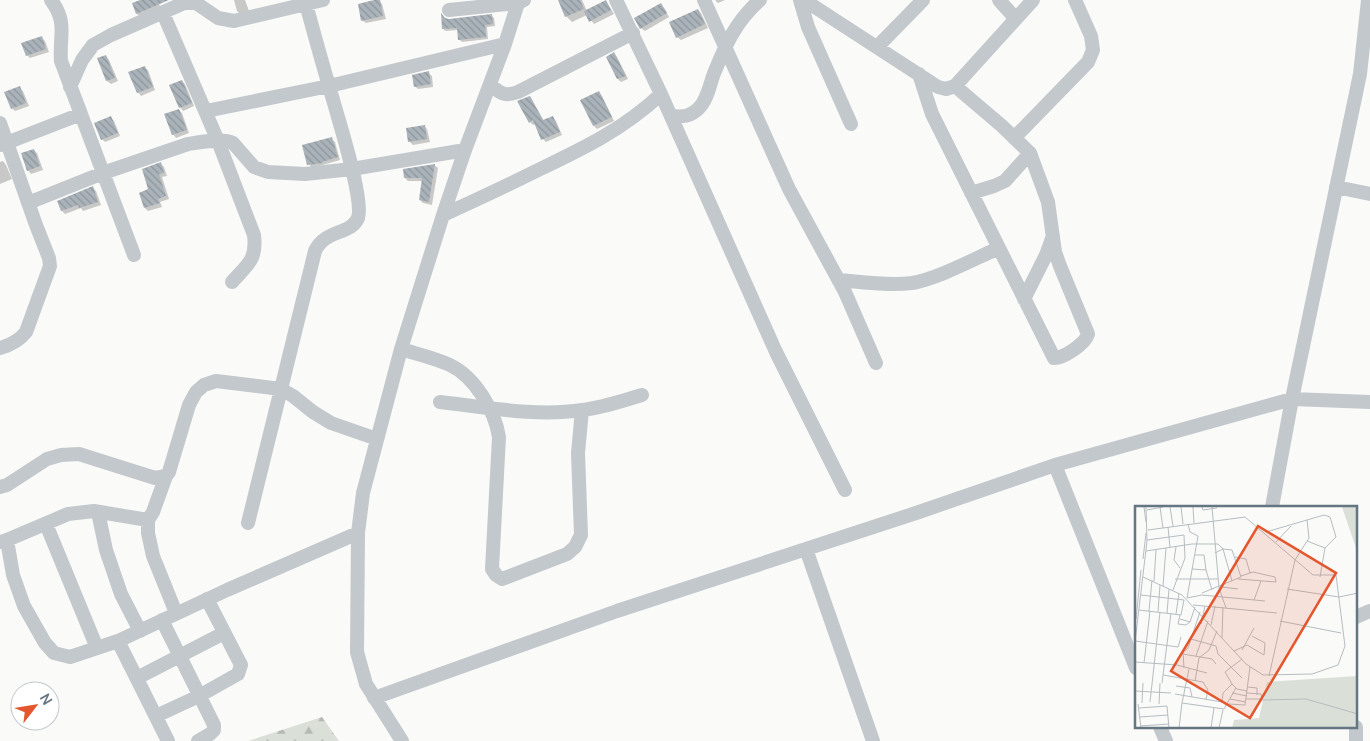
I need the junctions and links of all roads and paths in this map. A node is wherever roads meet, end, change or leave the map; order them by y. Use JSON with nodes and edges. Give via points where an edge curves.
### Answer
{"nodes":[{"id":1,"x":51,"y":0,"type":"edge"},
{"id":2,"x":323,"y":0,"type":"edge"},
{"id":3,"x":616,"y":0,"type":"edge"},
{"id":4,"x":704,"y":0,"type":"edge"},
{"id":5,"x":760,"y":0,"type":"edge"},
{"id":6,"x":800,"y":0,"type":"edge"},
{"id":7,"x":804,"y":0,"type":"edge"},
{"id":8,"x":923,"y":0,"type":"edge"},
{"id":9,"x":999,"y":0,"type":"edge"},
{"id":10,"x":1033,"y":0,"type":"edge"},
{"id":11,"x":1075,"y":0,"type":"edge"},
{"id":12,"x":1368,"y":0,"type":"edge"},
{"id":13,"x":520,"y":1,"type":"edge"},
{"id":14,"x":306,"y":4,"type":"junction"},
{"id":15,"x":449,"y":10,"type":"dead end"},
{"id":16,"x":163,"y":13,"type":"junction"},
{"id":17,"x":1016,"y":18,"type":"junction"},
{"id":18,"x":633,"y":33,"type":"junction"},
{"id":19,"x":505,"y":44,"type":"junction"},
{"id":20,"x":725,"y":45,"type":"junction"},
{"id":21,"x":877,"y":47,"type":"junction"},
{"id":22,"x":918,"y":74,"type":"junction"},
{"id":23,"x":1365,"y":78,"type":"edge"},
{"id":24,"x":490,"y":85,"type":"junction"},
{"id":25,"x":329,"y":86,"type":"junction"},
{"id":26,"x":955,"y":86,"type":"junction"},
{"id":27,"x":70,"y":87,"type":"junction"},
{"id":28,"x":661,"y":94,"type":"junction"},
{"id":29,"x":206,"y":112,"type":"junction"},
{"id":30,"x":81,"y":114,"type":"junction"},
{"id":31,"x":671,"y":116,"type":"junction"},
{"id":32,"x":0,"y":123,"type":"edge"},
{"id":33,"x":851,"y":124,"type":"dead end"},
{"id":34,"x":1014,"y":138,"type":"junction"},
{"id":35,"x":218,"y":141,"type":"junction"},
{"id":36,"x":4,"y":144,"type":"edge"},
{"id":37,"x":465,"y":150,"type":"junction"},
{"id":38,"x":1030,"y":153,"type":"junction"},
{"id":39,"x":352,"y":169,"type":"junction"},
{"id":40,"x":103,"y":173,"type":"junction"},
{"id":41,"x":1336,"y":187,"type":"junction"},
{"id":42,"x":971,"y":193,"type":"junction"},
{"id":43,"x":1370,"y":194,"type":"edge"},
{"id":44,"x":28,"y":203,"type":"junction"},
{"id":45,"x":443,"y":215,"type":"junction"},
{"id":46,"x":1054,"y":233,"type":"junction"},
{"id":47,"x":998,"y":248,"type":"junction"},
{"id":48,"x":134,"y":255,"type":"dead end"},
{"id":49,"x":839,"y":280,"type":"junction"},
{"id":50,"x":232,"y":282,"type":"dead end"},
{"id":51,"x":1024,"y":299,"type":"junction"},
{"id":52,"x":0,"y":348,"type":"edge"},
{"id":53,"x":401,"y":349,"type":"junction"},
{"id":54,"x":876,"y":362,"type":"dead end"},
{"id":55,"x":280,"y":389,"type":"junction"},
{"id":56,"x":642,"y":394,"type":"dead end"},
{"id":57,"x":1292,"y":399,"type":"junction"},
{"id":58,"x":440,"y":402,"type":"dead end"},
{"id":59,"x":1370,"y":402,"type":"edge"},
{"id":60,"x":489,"y":408,"type":"junction"},
{"id":61,"x":582,"y":410,"type":"junction"},
{"id":62,"x":378,"y":439,"type":"junction"},
{"id":63,"x":1054,"y":465,"type":"junction"},
{"id":64,"x":166,"y":476,"type":"junction"},
{"id":65,"x":0,"y":487,"type":"edge"},
{"id":66,"x":845,"y":490,"type":"dead end"},
{"id":67,"x":1272,"y":506,"type":"edge"},
{"id":68,"x":98,"y":512,"type":"junction"},
{"id":69,"x":148,"y":520,"type":"junction"},
{"id":70,"x":248,"y":523,"type":"dead end"},
{"id":71,"x":46,"y":524,"type":"junction"},
{"id":72,"x":358,"y":533,"type":"junction"},
{"id":73,"x":4,"y":541,"type":"edge"},
{"id":74,"x":806,"y":549,"type":"junction"},
{"id":75,"x":207,"y":599,"type":"junction"},
{"id":76,"x":1370,"y":611,"type":"edge"},
{"id":77,"x":176,"y":613,"type":"junction"},
{"id":78,"x":1358,"y":616,"type":"edge"},
{"id":79,"x":162,"y":620,"type":"junction"},
{"id":80,"x":140,"y":631,"type":"junction"},
{"id":81,"x":224,"y":633,"type":"junction"},
{"id":82,"x":118,"y":641,"type":"junction"},
{"id":83,"x":97,"y":648,"type":"junction"},
{"id":84,"x":180,"y":657,"type":"junction"},
{"id":85,"x":1135,"y":666,"type":"edge"},
{"id":86,"x":137,"y":678,"type":"junction"},
{"id":87,"x":199,"y":696,"type":"junction"},
{"id":88,"x":374,"y":698,"type":"junction"},
{"id":89,"x":156,"y":716,"type":"junction"},
{"id":90,"x":1160,"y":728,"type":"edge"},
{"id":91,"x":1356,"y":728,"type":"edge"},
{"id":92,"x":168,"y":741,"type":"edge"},
{"id":93,"x":198,"y":741,"type":"edge"},
{"id":94,"x":402,"y":741,"type":"edge"},
{"id":95,"x":873,"y":741,"type":"edge"},
{"id":96,"x":1166,"y":741,"type":"edge"},
{"id":97,"x":1356,"y":741,"type":"edge"}],
"edges":[{"from":1,"to":27,"type":"street","via":[[63,24],[61,61]]},
{"from":2,"to":14,"type":"street"},
{"from":3,"to":18,"type":"street"},
{"from":4,"to":20,"type":"street"},
{"from":5,"to":20,"type":"street","via":[[746,12]]},
{"from":6,"to":33,"type":"street","via":[[808,27]]},
{"from":7,"to":21,"type":"street"},
{"from":8,"to":21,"type":"street"},
{"from":9,"to":17,"type":"street"},
{"from":10,"to":17,"type":"street"},
{"from":11,"to":34,"type":"street","via":[[1091,36],[1093,50],[1088,62]]},
{"from":12,"to":23,"type":"street"},
{"from":13,"to":15,"type":"street"},
{"from":13,"to":19,"type":"street"},
{"from":14,"to":16,"type":"street","via":[[234,21],[218,18],[196,3],[184,3]]},
{"from":14,"to":25,"type":"street"},
{"from":16,"to":27,"type":"street","via":[[93,45]]},
{"from":16,"to":29,"type":"street"},
{"from":17,"to":26,"type":"street"},
{"from":18,"to":24,"type":"street","via":[[510,95]]},
{"from":18,"to":28,"type":"street"},
{"from":19,"to":24,"type":"street"},
{"from":19,"to":25,"type":"street"},
{"from":20,"to":31,"type":"street","via":[[702,104],[691,115]]},
{"from":20,"to":49,"type":"street","via":[[789,189]]},
{"from":21,"to":22,"type":"street"},
{"from":22,"to":26,"type":"street","via":[[938,87]]},
{"from":22,"to":42,"type":"street","via":[[932,114]]},
{"from":23,"to":41,"type":"street"},
{"from":24,"to":37,"type":"street"},
{"from":25,"to":29,"type":"street"},
{"from":25,"to":39,"type":"street"},
{"from":26,"to":34,"type":"street"},
{"from":27,"to":30,"type":"street"},
{"from":28,"to":31,"type":"street"},
{"from":28,"to":45,"type":"street","via":[[632,120],[605,136]]},
{"from":29,"to":35,"type":"street"},
{"from":30,"to":36,"type":"street"},
{"from":30,"to":40,"type":"street"},
{"from":31,"to":66,"type":"street","via":[[776,352]]},
{"from":32,"to":36,"type":"street"},
{"from":34,"to":38,"type":"street"},
{"from":35,"to":39,"type":"street","via":[[233,143],[254,167],[268,172],[305,174]]},
{"from":35,"to":40,"type":"street","via":[[188,144]]},
{"from":35,"to":50,"type":"street","via":[[256,247],[253,258]]},
{"from":36,"to":44,"type":"street"},
{"from":37,"to":39,"type":"street"},
{"from":37,"to":45,"type":"street"},
{"from":38,"to":42,"type":"street","via":[[1005,181]]},
{"from":38,"to":46,"type":"street","via":[[1048,202]]},
{"from":39,"to":55,"type":"street","via":[[360,209],[357,219],[349,228],[318,243]]},
{"from":40,"to":44,"type":"street"},
{"from":40,"to":48,"type":"street"},
{"from":41,"to":43,"type":"street"},
{"from":41,"to":57,"type":"street"},
{"from":42,"to":47,"type":"street"},
{"from":44,"to":52,"type":"street","via":[[50,266],[26,332],[13,344]]},
{"from":45,"to":53,"type":"street"},
{"from":46,"to":51,"type":"street"},
{"from":46,"to":51,"type":"street","via":[[1055,252],[1088,334],[1086,339],[1060,358],[1054,358]]},
{"from":47,"to":49,"type":"street","via":[[914,283]]},
{"from":47,"to":51,"type":"street"},
{"from":49,"to":54,"type":"street"},
{"from":53,"to":60,"type":"street","via":[[451,366],[472,383]]},
{"from":53,"to":62,"type":"street"},
{"from":55,"to":62,"type":"street","via":[[331,422]]},
{"from":55,"to":64,"type":"street","via":[[216,381],[204,385],[189,405]]},
{"from":55,"to":70,"type":"street"},
{"from":56,"to":61,"type":"street"},
{"from":57,"to":59,"type":"street"},
{"from":57,"to":63,"type":"street"},
{"from":57,"to":67,"type":"street"},
{"from":58,"to":60,"type":"street"},
{"from":60,"to":61,"type":"street","via":[[550,412]]},
{"from":60,"to":61,"type":"street","via":[[497,423],[499,437],[492,569],[502,579],[567,554],[576,547],[581,535],[578,453]]},
{"from":62,"to":72,"type":"street","via":[[363,493]]},
{"from":63,"to":74,"type":"street"},
{"from":63,"to":85,"type":"street"},
{"from":64,"to":65,"type":"street","via":[[155,478],[79,454],[62,455],[46,459]]},
{"from":64,"to":69,"type":"street"},
{"from":68,"to":69,"type":"street"},
{"from":68,"to":71,"type":"street","via":[[68,514]]},
{"from":68,"to":80,"type":"street","via":[[106,550],[121,594]]},
{"from":69,"to":77,"type":"street","via":[[153,556]]},
{"from":71,"to":73,"type":"street"},
{"from":71,"to":83,"type":"street"},
{"from":72,"to":75,"type":"street"},
{"from":72,"to":88,"type":"street","via":[[356,652]]},
{"from":73,"to":83,"type":"street","via":[[24,606],[45,643],[54,653],[70,657]]},
{"from":74,"to":88,"type":"street","via":[[616,611]]},
{"from":74,"to":95,"type":"street"},
{"from":75,"to":77,"type":"street"},
{"from":75,"to":81,"type":"street"},
{"from":76,"to":78,"type":"street"},
{"from":77,"to":79,"type":"street"},
{"from":79,"to":80,"type":"street"},
{"from":79,"to":84,"type":"street"},
{"from":80,"to":82,"type":"street"},
{"from":81,"to":84,"type":"street"},
{"from":81,"to":87,"type":"street","via":[[241,665],[240,670]]},
{"from":82,"to":83,"type":"street"},
{"from":82,"to":86,"type":"street"},
{"from":84,"to":86,"type":"street"},
{"from":84,"to":87,"type":"street"},
{"from":86,"to":89,"type":"street"},
{"from":87,"to":89,"type":"street"},
{"from":87,"to":93,"type":"street","via":[[214,730]]},
{"from":88,"to":94,"type":"street"},
{"from":89,"to":92,"type":"street"},
{"from":90,"to":96,"type":"street"},
{"from":91,"to":97,"type":"street"}]}
